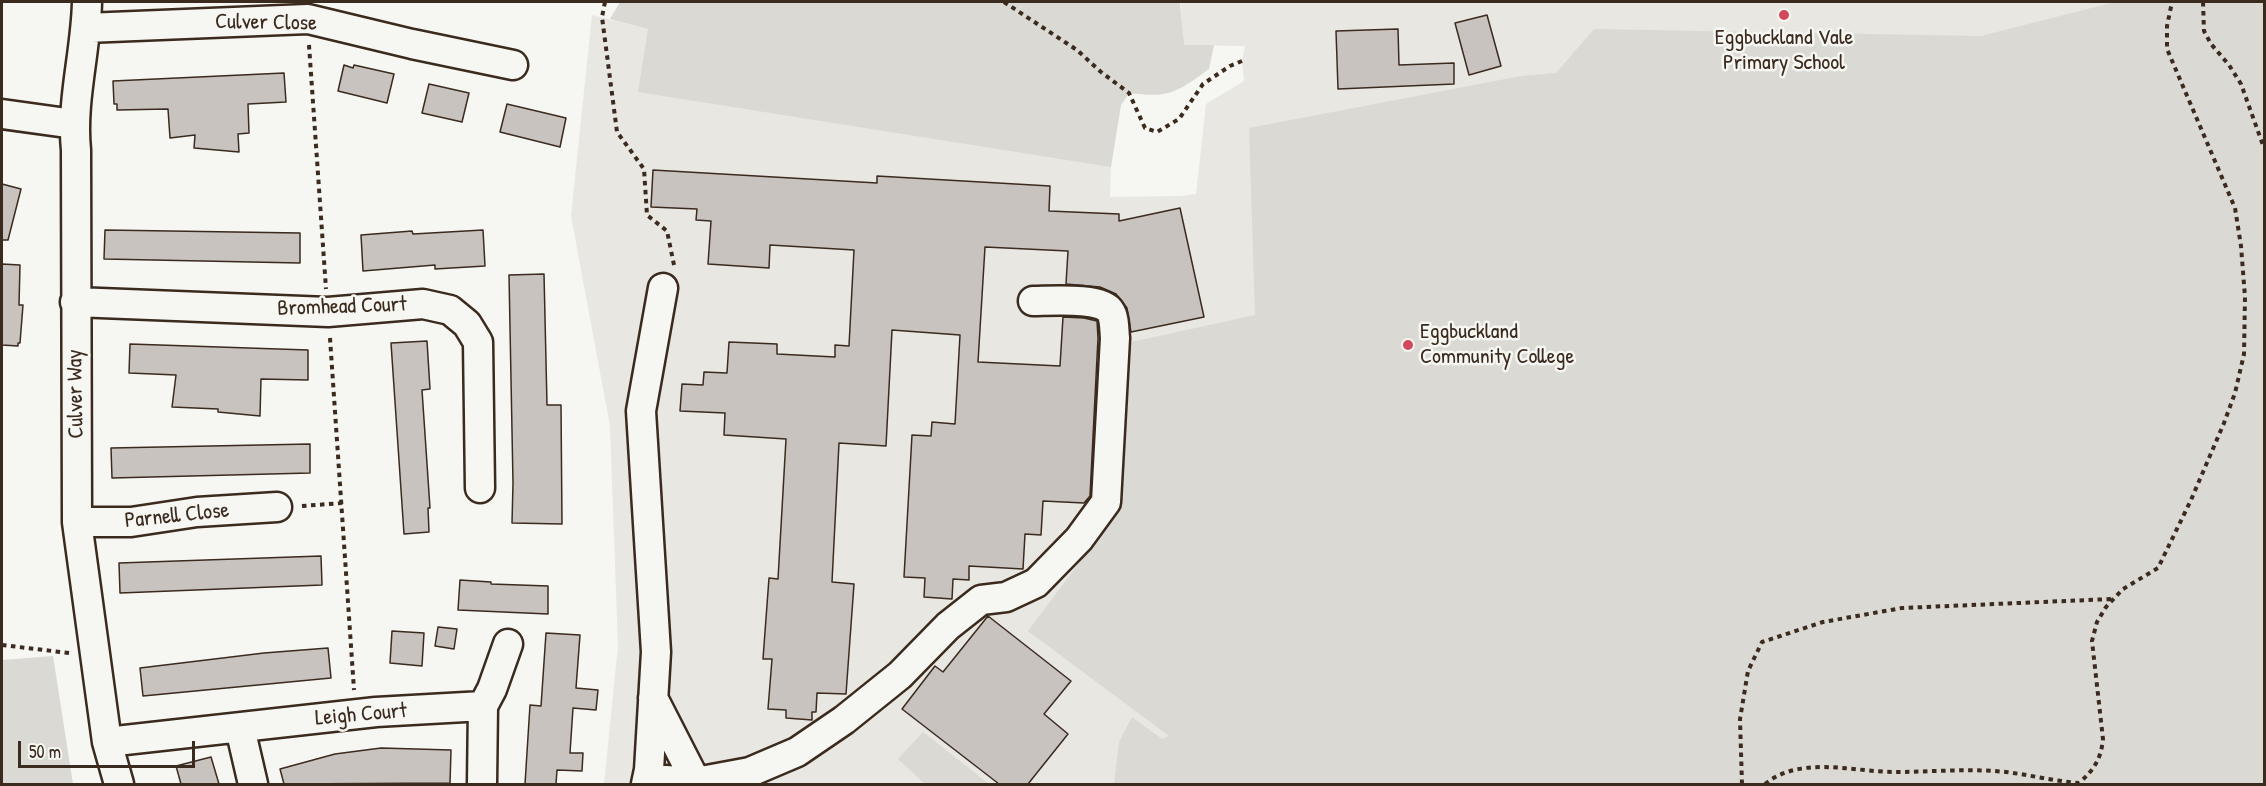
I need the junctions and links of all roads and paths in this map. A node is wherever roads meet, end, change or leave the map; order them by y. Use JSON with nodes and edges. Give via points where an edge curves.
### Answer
{"nodes":[{"id":1,"x":605,"y":2,"type":"edge"},
{"id":2,"x":1004,"y":2,"type":"edge"},
{"id":3,"x":2172,"y":2,"type":"edge"},
{"id":4,"x":2203,"y":2,"type":"edge"},
{"id":5,"x":87,"y":15,"type":"edge"},
{"id":6,"x":308,"y":19,"type":"junction"},
{"id":7,"x":1242,"y":61,"type":"dead end"},
{"id":8,"x":513,"y":65,"type":"dead end"},
{"id":9,"x":2,"y":114,"type":"edge"},
{"id":10,"x":74,"y":124,"type":"junction"},
{"id":11,"x":2265,"y":148,"type":"edge"},
{"id":12,"x":663,"y":288,"type":"joint"},
{"id":13,"x":1033,"y":301,"type":"dead end"},
{"id":14,"x":75,"y":302,"type":"junction"},
{"id":15,"x":328,"y":312,"type":"junction"},
{"id":16,"x":480,"y":488,"type":"dead end"},
{"id":17,"x":343,"y":503,"type":"junction"},
{"id":18,"x":277,"y":507,"type":"joint"},
{"id":19,"x":77,"y":522,"type":"junction"},
{"id":20,"x":2113,"y":599,"type":"junction"},
{"id":21,"x":508,"y":644,"type":"dead end"},
{"id":22,"x":2,"y":645,"type":"edge"},
{"id":23,"x":95,"y":657,"type":"junction"},
{"id":24,"x":653,"y":698,"type":"junction"},
{"id":25,"x":483,"y":706,"type":"junction"},
{"id":26,"x":356,"y":714,"type":"junction"},
{"id":27,"x":240,"y":728,"type":"junction"},
{"id":28,"x":107,"y":742,"type":"junction"},
{"id":29,"x":1772,"y":779,"type":"junction"},
{"id":30,"x":696,"y":783,"type":"edge"},
{"id":31,"x":119,"y":784,"type":"edge"},
{"id":32,"x":253,"y":784,"type":"edge"},
{"id":33,"x":482,"y":784,"type":"edge"},
{"id":34,"x":647,"y":784,"type":"edge"},
{"id":35,"x":1742,"y":784,"type":"edge"},
{"id":36,"x":1765,"y":784,"type":"edge"},
{"id":37,"x":1773,"y":784,"type":"edge"}],
"edges":[{"from":1,"to":12,"type":"path","via":[[602,17],[617,132],[644,169],[647,215],[667,231],[675,271]]},
{"from":2,"to":7,"type":"path","via":[[1077,50],[1129,93],[1145,128],[1157,132],[1179,119],[1203,84]]},
{"from":3,"to":20,"type":"path","via":[[2167,49],[2235,208],[2245,297],[2244,354],[2224,423],[2158,568]]},
{"from":4,"to":11,"type":"path","via":[[2204,31],[2241,84]]},
{"from":5,"to":6,"type":"street","name":"Culver Close"},
{"from":5,"to":10,"type":"street","name":"Culver Way"},
{"from":6,"to":8,"type":"street","name":"Culver Close"},
{"from":6,"to":15,"type":"path"},
{"from":9,"to":10,"type":"street"},
{"from":10,"to":14,"type":"street","name":"Culver Way"},
{"from":12,"to":24,"type":"street","via":[[641,411],[656,652]]},
{"from":13,"to":30,"type":"street","via":[[1098,302],[1110,309],[1113,316],[1106,502],[1093,522],[1036,583],[1006,597],[981,600],[948,626],[900,675],[797,752],[750,772]]},
{"from":14,"to":15,"type":"street","name":"Bromhead Court"},
{"from":14,"to":19,"type":"street","name":"Culver Way"},
{"from":15,"to":16,"type":"street","name":"Bromhead Court","via":[[423,304],[450,310],[467,324],[478,342],[468,456]]},
{"from":15,"to":17,"type":"path"},
{"from":17,"to":18,"type":"path"},
{"from":17,"to":26,"type":"path"},
{"from":18,"to":19,"type":"street","name":"Parnell Close","via":[[197,512],[131,522]]},
{"from":19,"to":23,"type":"street","name":"Culver Way"},
{"from":20,"to":29,"type":"path","via":[[2097,622],[2092,641],[2102,753],[2097,765],[2079,783],[2004,772],[1801,768]]},
{"from":20,"to":35,"type":"path","via":[[1902,608],[1823,622],[1762,642],[1748,671],[1740,718]]},
{"from":21,"to":25,"type":"street"},
{"from":22,"to":23,"type":"path"},
{"from":23,"to":28,"type":"street","name":"Culver Way"},
{"from":24,"to":30,"type":"street"},
{"from":24,"to":34,"type":"street"},
{"from":25,"to":26,"type":"street","name":"Leigh Court"},
{"from":25,"to":33,"type":"street"},
{"from":26,"to":27,"type":"street","name":"Leigh Court"},
{"from":27,"to":28,"type":"street","name":"Leigh Court"},
{"from":27,"to":32,"type":"street"},
{"from":28,"to":31,"type":"street","name":"Culver Way"},
{"from":29,"to":36,"type":"path"},
{"from":29,"to":37,"type":"path"},
{"from":30,"to":34,"type":"street","via":[[665,780]]}]}
